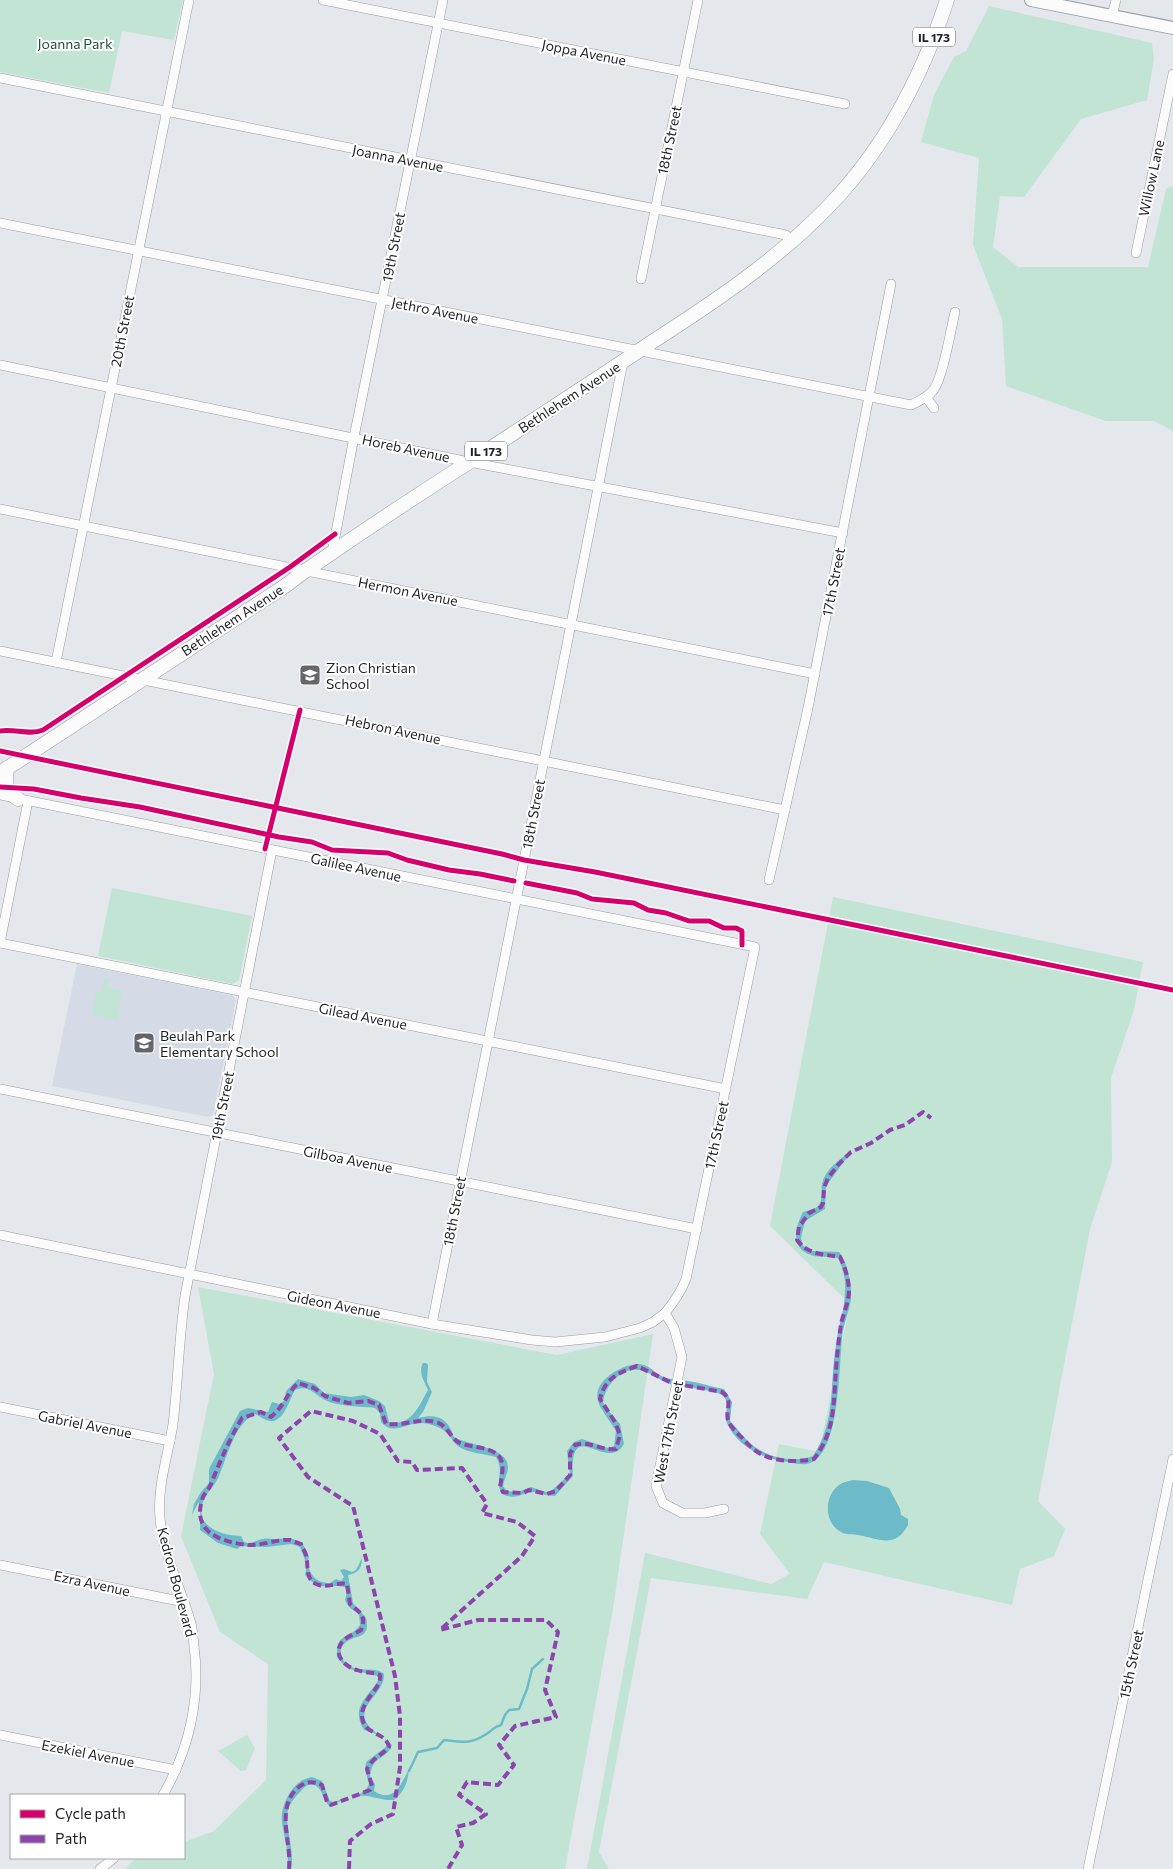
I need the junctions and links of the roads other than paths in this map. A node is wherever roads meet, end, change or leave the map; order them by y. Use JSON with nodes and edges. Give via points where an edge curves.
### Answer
{"nodes":[{"id":1,"x":189,"y":0,"type":"edge"},
{"id":2,"x":323,"y":0,"type":"edge"},
{"id":3,"x":443,"y":0,"type":"edge"},
{"id":4,"x":698,"y":0,"type":"edge"},
{"id":5,"x":947,"y":0,"type":"edge"},
{"id":6,"x":1031,"y":0,"type":"edge"},
{"id":7,"x":1116,"y":0,"type":"edge"},
{"id":8,"x":1112,"y":16,"type":"junction"},
{"id":9,"x":438,"y":23,"type":"junction"},
{"id":10,"x":1173,"y":28,"type":"edge"},
{"id":11,"x":683,"y":72,"type":"junction"},
{"id":12,"x":1173,"y":74,"type":"edge"},
{"id":13,"x":0,"y":78,"type":"edge"},
{"id":14,"x":845,"y":104,"type":"dead end"},
{"id":15,"x":166,"y":112,"type":"junction"},
{"id":16,"x":411,"y":160,"type":"junction"},
{"id":17,"x":655,"y":208,"type":"junction"},
{"id":18,"x":0,"y":223,"type":"edge"},
{"id":19,"x":794,"y":241,"type":"junction"},
{"id":20,"x":138,"y":251,"type":"junction"},
{"id":21,"x":1136,"y":253,"type":"dead end"},
{"id":22,"x":641,"y":279,"type":"dead end"},
{"id":23,"x":891,"y":284,"type":"dead end"},
{"id":24,"x":383,"y":299,"type":"junction"},
{"id":25,"x":955,"y":312,"type":"dead end"},
{"id":26,"x":640,"y":350,"type":"junction"},
{"id":27,"x":623,"y":362,"type":"junction"},
{"id":28,"x":0,"y":365,"type":"edge"},
{"id":29,"x":111,"y":387,"type":"junction"},
{"id":30,"x":870,"y":396,"type":"junction"},
{"id":31,"x":926,"y":397,"type":"junction"},
{"id":32,"x":934,"y":408,"type":"dead end"},
{"id":33,"x":354,"y":437,"type":"junction"},
{"id":34,"x":469,"y":462,"type":"junction"},
{"id":35,"x":598,"y":487,"type":"junction"},
{"id":36,"x":0,"y":510,"type":"edge"},
{"id":37,"x":83,"y":526,"type":"junction"},
{"id":38,"x":842,"y":533,"type":"junction"},
{"id":39,"x":332,"y":554,"type":"junction"},
{"id":40,"x":306,"y":571,"type":"junction"},
{"id":41,"x":571,"y":624,"type":"junction"},
{"id":42,"x":0,"y":651,"type":"edge"},
{"id":43,"x":56,"y":662,"type":"junction"},
{"id":44,"x":815,"y":674,"type":"junction"},
{"id":45,"x":142,"y":679,"type":"junction"},
{"id":46,"x":544,"y":760,"type":"junction"},
{"id":47,"x":4,"y":771,"type":"edge"},
{"id":48,"x":0,"y":795,"type":"edge"},
{"id":49,"x":23,"y":800,"type":"junction"},
{"id":50,"x":785,"y":810,"type":"junction"},
{"id":51,"x":272,"y":850,"type":"junction"},
{"id":52,"x":769,"y":880,"type":"dead end"},
{"id":53,"x":516,"y":900,"type":"junction"},
{"id":54,"x":712,"y":939,"type":"joint"},
{"id":55,"x":0,"y":943,"type":"edge"},
{"id":56,"x":244,"y":992,"type":"junction"},
{"id":57,"x":488,"y":1042,"type":"junction"},
{"id":58,"x":0,"y":1089,"type":"edge"},
{"id":59,"x":726,"y":1089,"type":"junction"},
{"id":60,"x":217,"y":1132,"type":"junction"},
{"id":61,"x":460,"y":1181,"type":"junction"},
{"id":62,"x":697,"y":1229,"type":"junction"},
{"id":63,"x":0,"y":1235,"type":"edge"},
{"id":64,"x":189,"y":1274,"type":"junction"},
{"id":65,"x":665,"y":1313,"type":"junction"},
{"id":66,"x":432,"y":1324,"type":"junction"},
{"id":67,"x":0,"y":1407,"type":"edge"},
{"id":68,"x":170,"y":1441,"type":"junction"},
{"id":69,"x":1173,"y":1460,"type":"edge"},
{"id":70,"x":724,"y":1509,"type":"dead end"},
{"id":71,"x":0,"y":1565,"type":"edge"},
{"id":72,"x":184,"y":1602,"type":"junction"},
{"id":73,"x":0,"y":1735,"type":"edge"},
{"id":74,"x":176,"y":1770,"type":"junction"},
{"id":75,"x":164,"y":1794,"type":"edge"},
{"id":76,"x":113,"y":1859,"type":"edge"},
{"id":77,"x":100,"y":1869,"type":"edge"},
{"id":78,"x":1088,"y":1869,"type":"edge"}],
"edges":[{"from":1,"to":15,"type":"street","name":"20th Street"},
{"from":2,"to":9,"type":"street","name":"Joppa Avenue"},
{"from":3,"to":9,"type":"street","name":"19th Street"},
{"from":4,"to":11,"type":"street","name":"18th Street"},
{"from":5,"to":19,"type":"main road","name":"Bethlehem Avenue","number":"IL 173","via":[[918,74],[888,128],[841,192]]},
{"from":6,"to":8,"type":"main road"},
{"from":7,"to":8,"type":"street"},
{"from":8,"to":10,"type":"main road"},
{"from":9,"to":11,"type":"street","name":"Joppa Avenue"},
{"from":9,"to":16,"type":"street","name":"19th Street"},
{"from":11,"to":14,"type":"street","name":"Joppa Avenue"},
{"from":11,"to":17,"type":"street","name":"18th Street"},
{"from":12,"to":21,"type":"street","name":"Willow Lane"},
{"from":13,"to":15,"type":"street","name":"Joanna Avenue"},
{"from":15,"to":16,"type":"street","name":"Joanna Avenue"},
{"from":15,"to":20,"type":"street","name":"20th Street"},
{"from":16,"to":17,"type":"street","name":"Joanna Avenue"},
{"from":16,"to":24,"type":"street","name":"19th Street"},
{"from":17,"to":19,"type":"street","name":"Joanna Avenue","via":[[786,236]]},
{"from":17,"to":22,"type":"street","name":"18th Street"},
{"from":18,"to":20,"type":"street","name":"Jethro Avenue"},
{"from":19,"to":26,"type":"main road","name":"Bethlehem Avenue","number":"IL 173","via":[[734,288]]},
{"from":20,"to":24,"type":"street","name":"Jethro Avenue"},
{"from":20,"to":29,"type":"street","name":"20th Street"},
{"from":23,"to":30,"type":"street","name":"17th Street"},
{"from":24,"to":26,"type":"street","name":"Jethro Avenue"},
{"from":24,"to":33,"type":"street","name":"19th Street"},
{"from":25,"to":31,"type":"street","via":[[940,377],[935,389]]},
{"from":26,"to":27,"type":"main road","name":"Bethlehem Avenue","number":"IL 173"},
{"from":26,"to":30,"type":"street","name":"Jethro Avenue"},
{"from":27,"to":34,"type":"main road","name":"Bethlehem Avenue","number":"IL 173"},
{"from":27,"to":35,"type":"street","name":"18th Street"},
{"from":28,"to":29,"type":"street","name":"Horeb Avenue"},
{"from":29,"to":33,"type":"street","name":"Horeb Avenue"},
{"from":29,"to":37,"type":"street","name":"20th Street"},
{"from":30,"to":31,"type":"street","name":"Jethro Avenue","via":[[911,405]]},
{"from":30,"to":38,"type":"street","name":"17th Street"},
{"from":31,"to":32,"type":"street"},
{"from":33,"to":34,"type":"street","name":"Horeb Avenue"},
{"from":33,"to":39,"type":"street","name":"19th Street"},
{"from":34,"to":35,"type":"street","name":"Horeb Avenue"},
{"from":34,"to":39,"type":"main road","name":"Bethlehem Avenue","number":"IL 173"},
{"from":35,"to":38,"type":"street","name":"Horeb Avenue"},
{"from":35,"to":41,"type":"street","name":"18th Street"},
{"from":36,"to":37,"type":"street","name":"Hermon Avenue"},
{"from":37,"to":40,"type":"street","name":"Hermon Avenue"},
{"from":37,"to":43,"type":"street","name":"20th Street"},
{"from":38,"to":44,"type":"street","name":"17th Street"},
{"from":39,"to":40,"type":"main road","name":"Bethlehem Avenue","number":"IL 173"},
{"from":40,"to":41,"type":"street","name":"Hermon Avenue"},
{"from":40,"to":45,"type":"main road","name":"Bethlehem Avenue","number":"IL 173"},
{"from":41,"to":44,"type":"street","name":"Hermon Avenue"},
{"from":41,"to":46,"type":"street","name":"18th Street"},
{"from":42,"to":43,"type":"street","name":"Hebron Avenue"},
{"from":43,"to":45,"type":"street","name":"Hebron Avenue"},
{"from":44,"to":50,"type":"street","name":"17th Street"},
{"from":45,"to":46,"type":"street","name":"Hebron Avenue"},
{"from":45,"to":47,"type":"main road","name":"Bethlehem Avenue","number":"IL 173"},
{"from":46,"to":50,"type":"street","name":"Hebron Avenue"},
{"from":46,"to":53,"type":"street","name":"18th Street"},
{"from":47,"to":49,"type":"main road","via":[[8,792]]},
{"from":48,"to":49,"type":"street","name":"Galilee Avenue"},
{"from":49,"to":51,"type":"street","name":"Galilee Avenue"},
{"from":49,"to":55,"type":"street"},
{"from":50,"to":52,"type":"street","name":"17th Street"},
{"from":51,"to":53,"type":"street","name":"Galilee Avenue"},
{"from":51,"to":56,"type":"street","name":"19th Street"},
{"from":53,"to":54,"type":"street","name":"Galilee Avenue"},
{"from":53,"to":57,"type":"street","name":"18th Street"},
{"from":54,"to":59,"type":"street","name":"17th Street","via":[[755,947]]},
{"from":55,"to":56,"type":"street","name":"Gilead Avenue"},
{"from":56,"to":57,"type":"street","name":"Gilead Avenue"},
{"from":56,"to":60,"type":"street","name":"19th Street"},
{"from":57,"to":59,"type":"street","name":"Gilead Avenue"},
{"from":57,"to":61,"type":"street","name":"18th Street"},
{"from":58,"to":60,"type":"street","name":"Gilboa Avenue"},
{"from":59,"to":62,"type":"street","name":"17th Street"},
{"from":60,"to":61,"type":"street","name":"Gilboa Avenue"},
{"from":60,"to":64,"type":"street","name":"19th Street"},
{"from":61,"to":62,"type":"street","name":"Gilboa Avenue"},
{"from":61,"to":66,"type":"street","name":"18th Street"},
{"from":62,"to":65,"type":"street","name":"17th Street","via":[[682,1289]]},
{"from":63,"to":64,"type":"street","name":"Gideon Avenue"},
{"from":64,"to":66,"type":"street","name":"Gideon Avenue"},
{"from":64,"to":68,"type":"street","name":"Kedron Boulevard","via":[[180,1328]]},
{"from":65,"to":66,"type":"street","name":"Gideon Avenue","via":[[640,1328],[583,1340],[532,1340]]},
{"from":65,"to":70,"type":"street","name":"West 17th Street","via":[[674,1328],[682,1357],[656,1486],[663,1503],[682,1513]]},
{"from":67,"to":68,"type":"street","name":"Gabriel Avenue"},
{"from":68,"to":72,"type":"street","name":"Kedron Boulevard","via":[[162,1480],[160,1518],[165,1546]]},
{"from":69,"to":78,"type":"street","name":"15th Street"},
{"from":71,"to":72,"type":"street","name":"Ezra Avenue"},
{"from":72,"to":74,"type":"street","name":"Kedron Boulevard","via":[[196,1655],[196,1687],[186,1747]]},
{"from":73,"to":74,"type":"street","name":"Ezekiel Avenue"},
{"from":74,"to":75,"type":"street","name":"Kedron Boulevard"},
{"from":76,"to":77,"type":"street"}]}
